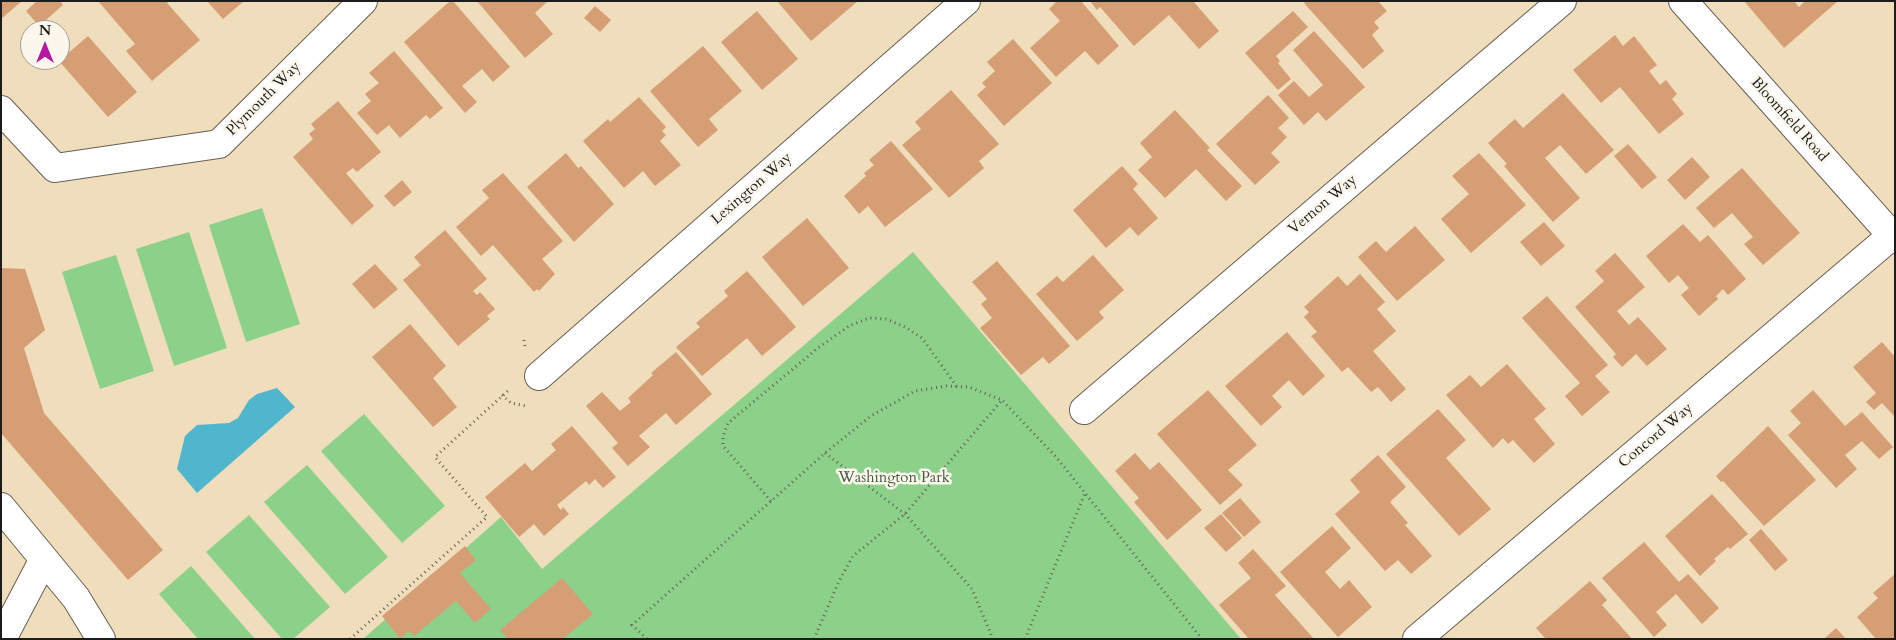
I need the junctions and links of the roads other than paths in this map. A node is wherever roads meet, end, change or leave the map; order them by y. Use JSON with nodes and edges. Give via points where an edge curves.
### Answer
{"nodes":[{"id":1,"x":363,"y":1,"type":"edge"},
{"id":2,"x":966,"y":1,"type":"edge"},
{"id":3,"x":1562,"y":1,"type":"edge"},
{"id":4,"x":1683,"y":1,"type":"edge"},
{"id":5,"x":1,"y":110,"type":"edge"},
{"id":6,"x":1894,"y":236,"type":"edge"},
{"id":7,"x":539,"y":376,"type":"road end"},
{"id":8,"x":1084,"y":410,"type":"dead end"},
{"id":9,"x":1,"y":507,"type":"edge"},
{"id":10,"x":44,"y":559,"type":"junction"},
{"id":11,"x":2,"y":639,"type":"edge"},
{"id":12,"x":101,"y":639,"type":"edge"},
{"id":13,"x":1417,"y":639,"type":"edge"}],
"edges":[{"from":1,"to":5,"type":"street","name":"Plymouth Way","via":[[219,144],[55,168]]},
{"from":2,"to":7,"type":"street","name":"Lexington Way"},
{"from":3,"to":8,"type":"street","name":"Vernon Way"},
{"from":4,"to":6,"type":"street","name":"Bloomfield Road"},
{"from":6,"to":13,"type":"street","name":"Concord Way"},
{"from":9,"to":10,"type":"street"},
{"from":10,"to":11,"type":"street"},
{"from":10,"to":12,"type":"street","via":[[76,598]]}]}
